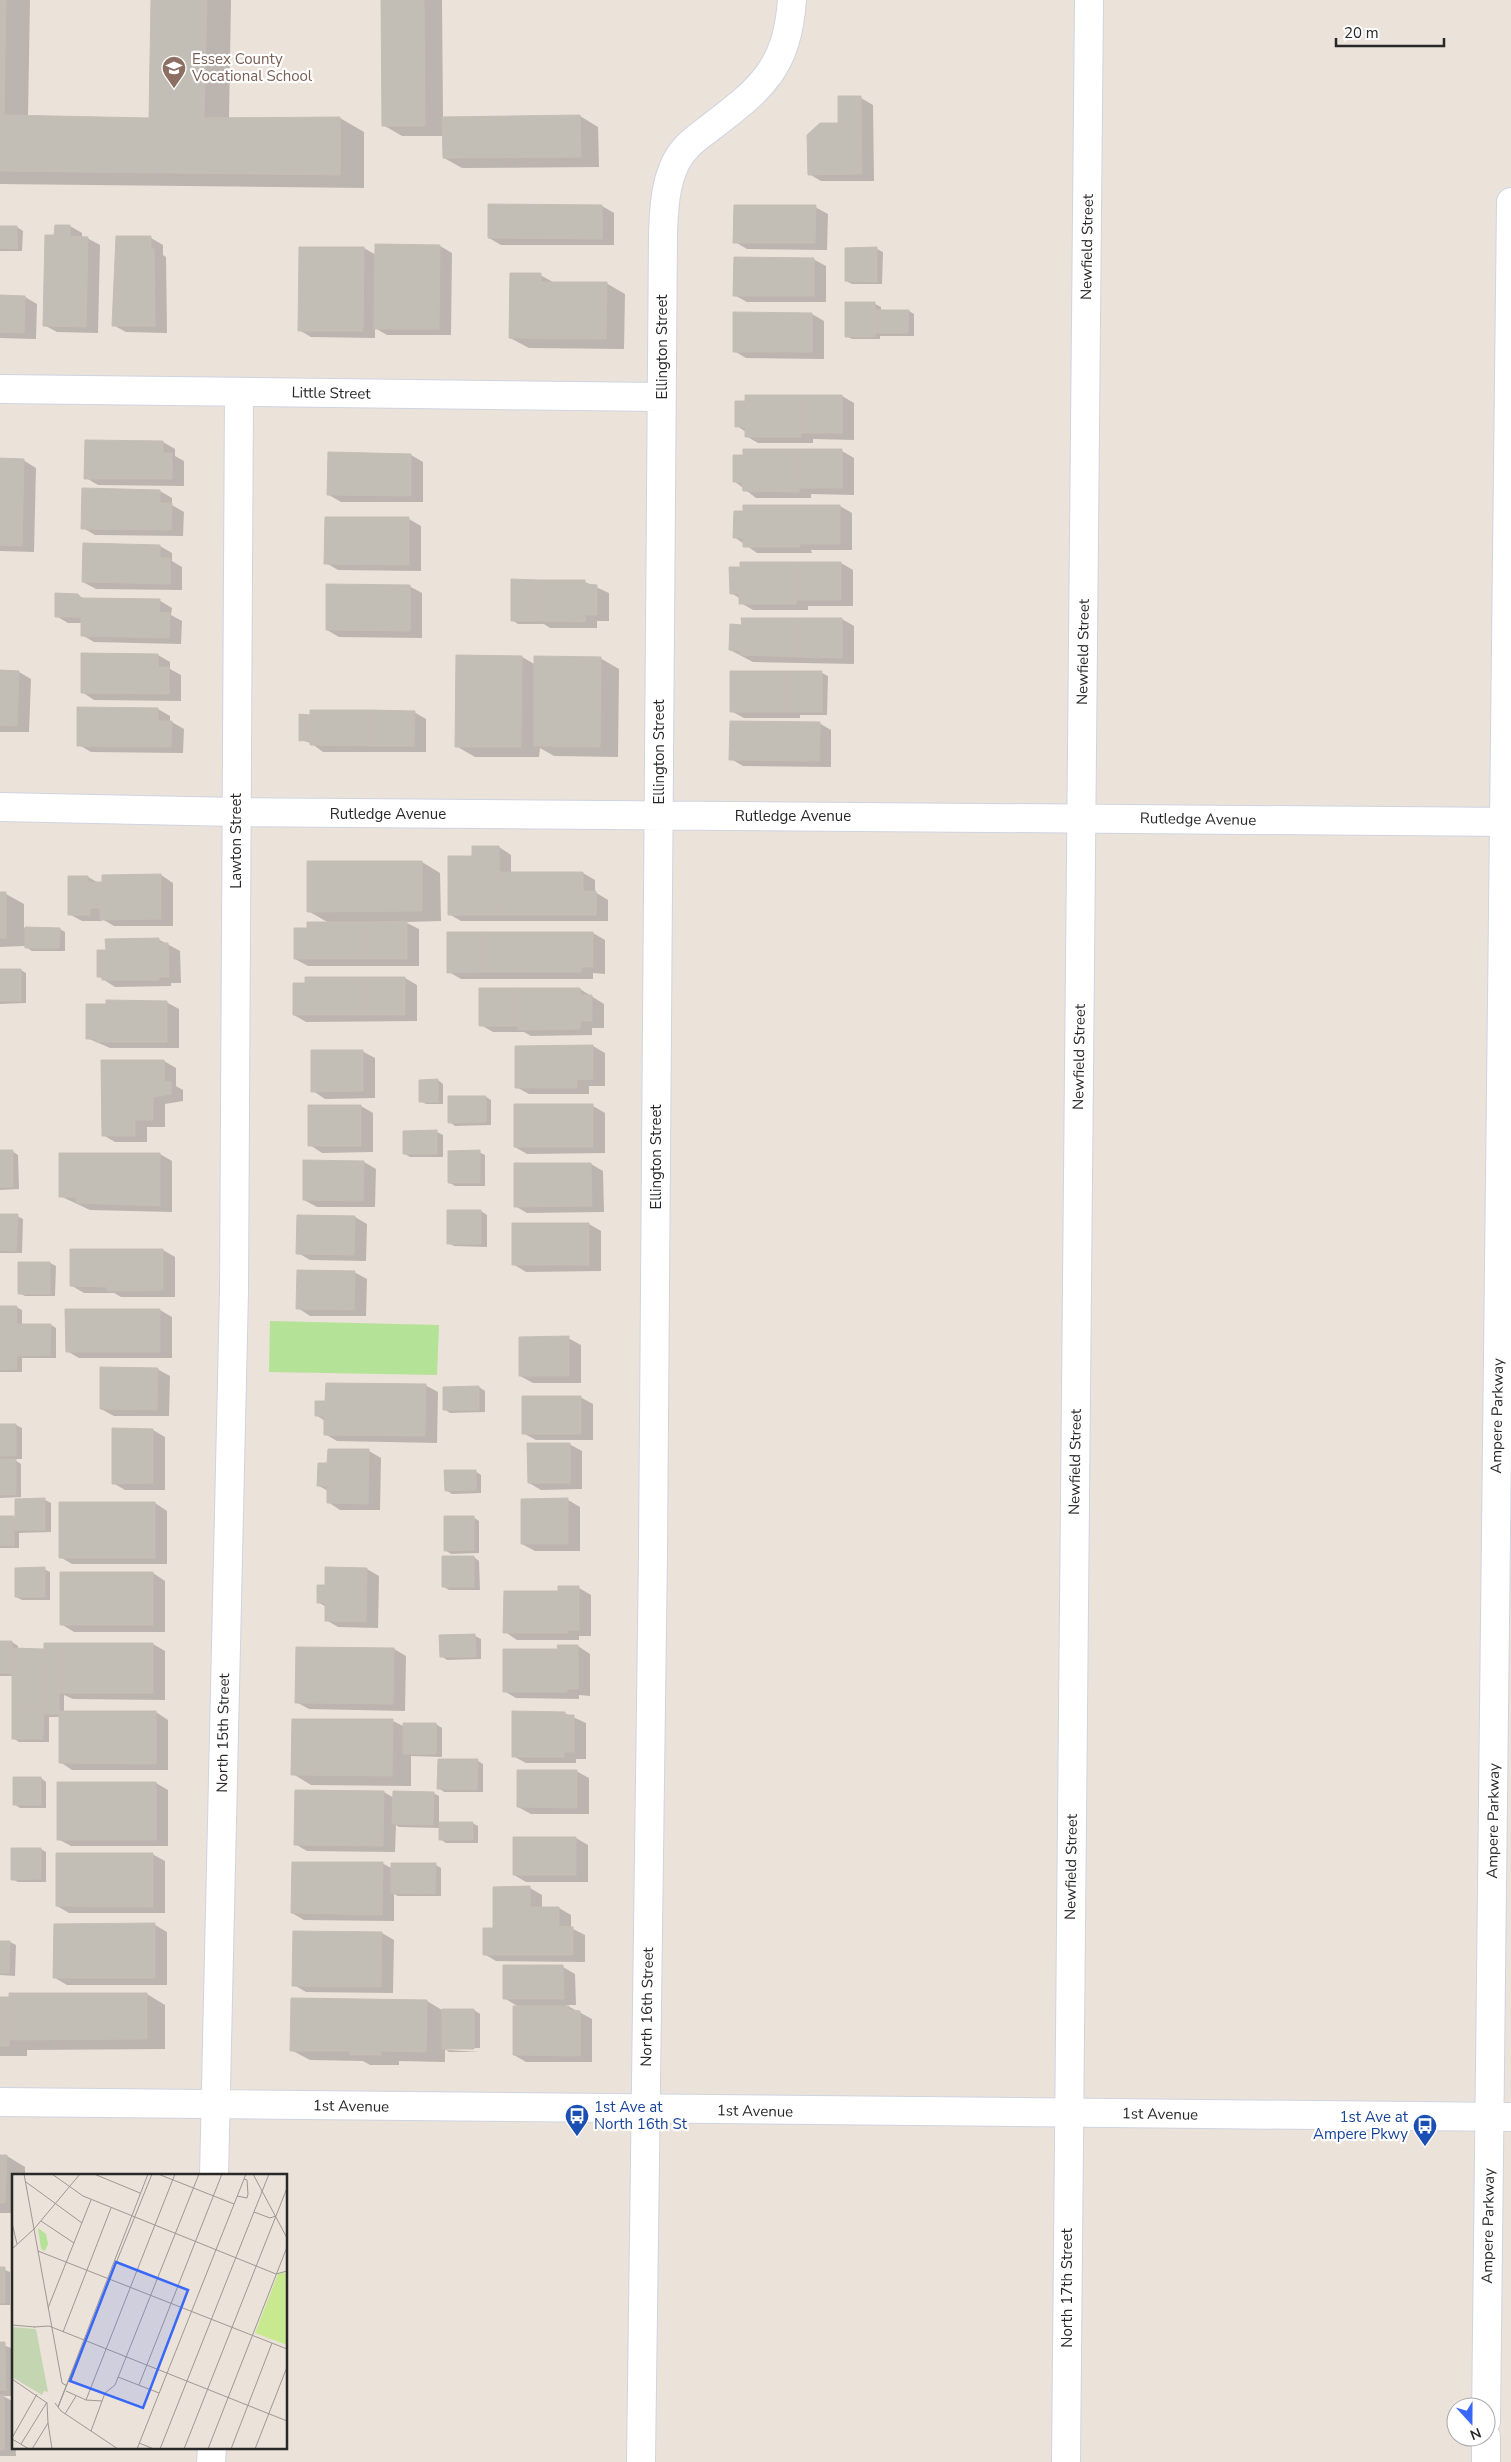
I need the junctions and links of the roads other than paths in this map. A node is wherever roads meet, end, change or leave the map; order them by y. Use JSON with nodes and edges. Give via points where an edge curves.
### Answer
{"nodes":[{"id":1,"x":792,"y":0,"type":"edge"},
{"id":2,"x":1089,"y":0,"type":"edge"},
{"id":3,"x":1511,"y":202,"type":"edge"},
{"id":4,"x":0,"y":389,"type":"edge"},
{"id":5,"x":239,"y":392,"type":"junction"},
{"id":6,"x":662,"y":397,"type":"junction"},
{"id":7,"x":0,"y":807,"type":"edge"},
{"id":8,"x":236,"y":812,"type":"junction"},
{"id":9,"x":658,"y":816,"type":"junction"},
{"id":10,"x":1081,"y":818,"type":"junction"},
{"id":11,"x":1508,"y":822,"type":"edge"},
{"id":12,"x":234,"y":1291,"type":"joint"},
{"id":13,"x":653,"y":1552,"type":"joint"},
{"id":14,"x":0,"y":2102,"type":"edge"},
{"id":15,"x":215,"y":2104,"type":"junction"},
{"id":16,"x":645,"y":2110,"type":"junction"},
{"id":17,"x":1068,"y":2113,"type":"junction"},
{"id":18,"x":1500,"y":2117,"type":"edge"},
{"id":19,"x":214,"y":2174,"type":"edge"},
{"id":20,"x":1487,"y":2397,"type":"edge"},
{"id":21,"x":1486,"y":2447,"type":"edge"},
{"id":22,"x":641,"y":2462,"type":"edge"},
{"id":23,"x":1066,"y":2462,"type":"edge"},
{"id":24,"x":1486,"y":2462,"type":"edge"}],
"edges":[{"from":1,"to":6,"type":"street","name":"Ellington Street","via":[[785,42],[765,82],[749,99],[688,145],[668,179],[663,233]]},
{"from":2,"to":10,"type":"street","name":"Newfield Street"},
{"from":3,"to":11,"type":"street","name":"Ampere Parkway"},
{"from":4,"to":5,"type":"street","name":"Little Street"},
{"from":5,"to":6,"type":"street","name":"Little Street"},
{"from":5,"to":8,"type":"street","name":"Lawton Street"},
{"from":6,"to":9,"type":"street","name":"Ellington Street"},
{"from":7,"to":8,"type":"street","name":"Rutledge Avenue"},
{"from":8,"to":9,"type":"street","name":"Rutledge Avenue"},
{"from":8,"to":12,"type":"street","name":"Lawton Street"},
{"from":9,"to":10,"type":"street","name":"Rutledge Avenue"},
{"from":9,"to":13,"type":"street","name":"Ellington Street"},
{"from":10,"to":11,"type":"street","name":"Rutledge Avenue"},
{"from":10,"to":17,"type":"street","name":"Newfield Street"},
{"from":11,"to":18,"type":"street","name":"Ampere Parkway"},
{"from":12,"to":15,"type":"street","name":"North 15th Street"},
{"from":13,"to":16,"type":"street","name":"North 16th Street"},
{"from":14,"to":15,"type":"street","name":"1st Avenue"},
{"from":15,"to":16,"type":"street","name":"1st Avenue"},
{"from":15,"to":19,"type":"street","name":"North 15th Street"},
{"from":16,"to":17,"type":"street","name":"1st Avenue"},
{"from":16,"to":22,"type":"street","name":"North 16th Street"},
{"from":17,"to":18,"type":"street","name":"1st Avenue"},
{"from":17,"to":23,"type":"street","name":"North 17th Street"},
{"from":18,"to":20,"type":"street","name":"Ampere Parkway"},
{"from":21,"to":24,"type":"street"}]}
